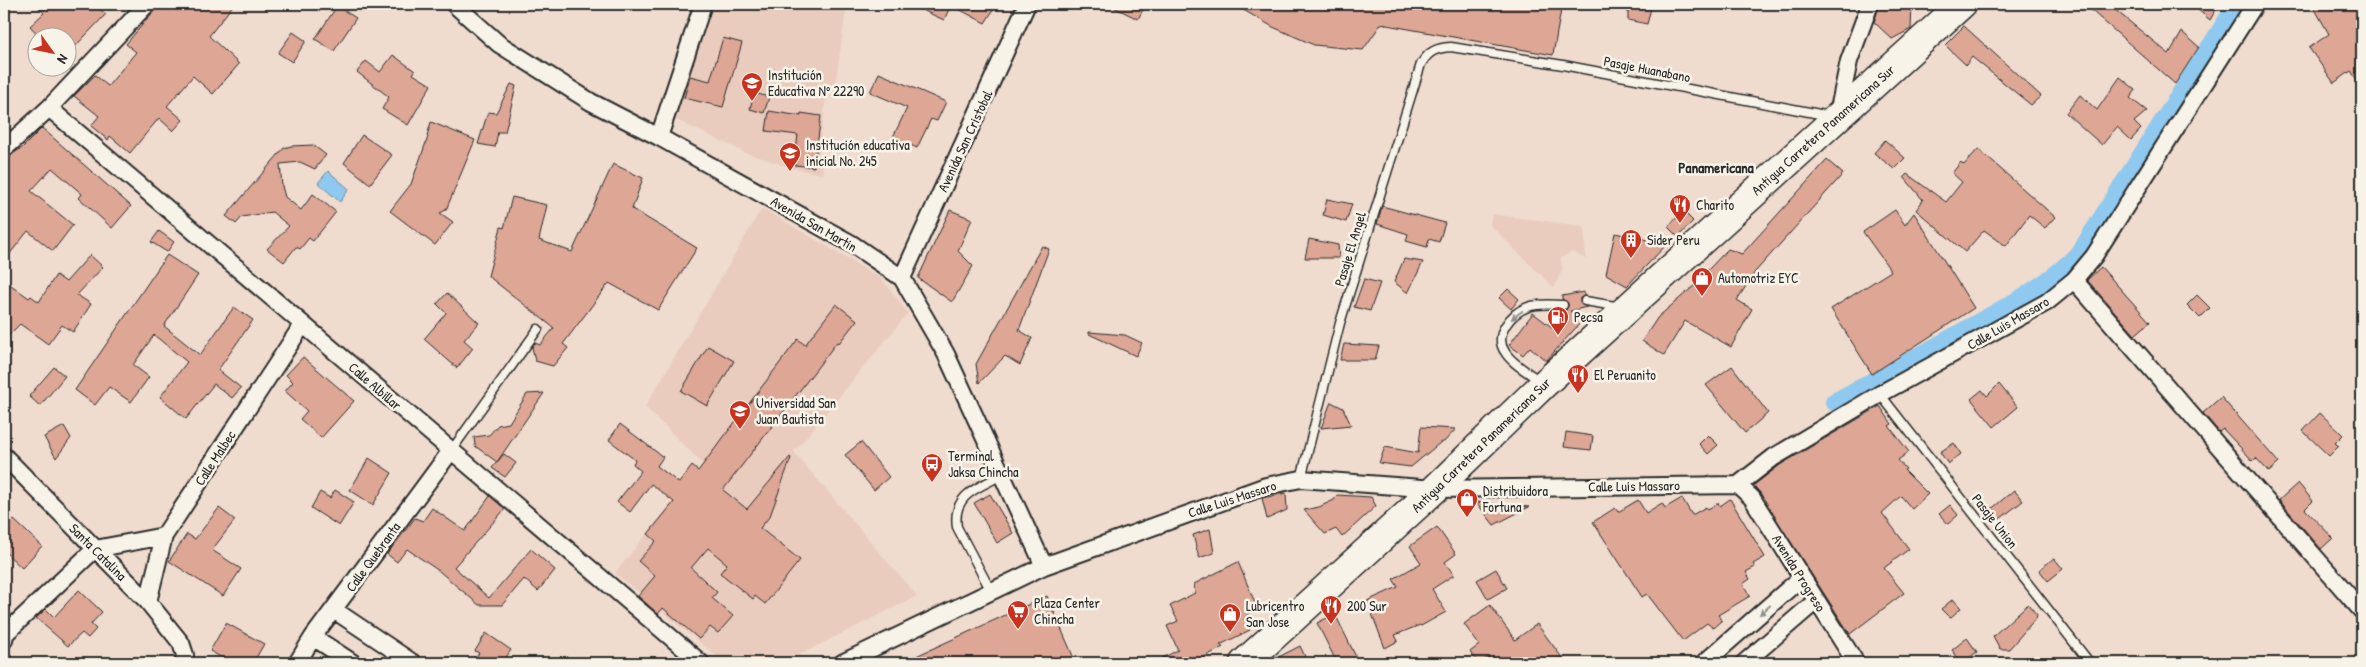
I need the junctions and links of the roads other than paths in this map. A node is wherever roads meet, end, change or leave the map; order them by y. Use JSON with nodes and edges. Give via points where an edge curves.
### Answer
{"nodes":[{"id":1,"x":147,"y":4,"type":"edge"},
{"id":2,"x":454,"y":4,"type":"edge"},
{"id":3,"x":703,"y":4,"type":"edge"},
{"id":4,"x":1027,"y":4,"type":"edge"},
{"id":5,"x":1870,"y":4,"type":"edge"},
{"id":6,"x":1962,"y":4,"type":"edge"},
{"id":7,"x":2255,"y":4,"type":"edge"},
{"id":8,"x":1451,"y":47,"type":"joint"},
{"id":9,"x":49,"y":108,"type":"junction"},
{"id":10,"x":1837,"y":118,"type":"junction"},
{"id":11,"x":659,"y":137,"type":"junction"},
{"id":12,"x":4,"y":149,"type":"edge"},
{"id":13,"x":902,"y":278,"type":"junction"},
{"id":14,"x":2074,"y":280,"type":"junction"},
{"id":15,"x":1586,"y":301,"type":"dead end"},
{"id":16,"x":1564,"y":305,"type":"dead end"},
{"id":17,"x":1628,"y":309,"type":"junction"},
{"id":18,"x":303,"y":324,"type":"junction"},
{"id":19,"x":538,"y":329,"type":"dead end"},
{"id":20,"x":1544,"y":384,"type":"junction"},
{"id":21,"x":1880,"y":394,"type":"junction"},
{"id":22,"x":450,"y":452,"type":"junction"},
{"id":23,"x":4,"y":456,"type":"edge"},
{"id":24,"x":1002,"y":475,"type":"junction"},
{"id":25,"x":1301,"y":479,"type":"junction"},
{"id":26,"x":1738,"y":485,"type":"junction"},
{"id":27,"x":1435,"y":489,"type":"junction"},
{"id":28,"x":164,"y":536,"type":"junction"},
{"id":29,"x":95,"y":549,"type":"junction"},
{"id":30,"x":1044,"y":566,"type":"junction"},
{"id":31,"x":1802,"y":578,"type":"junction"},
{"id":32,"x":991,"y":591,"type":"junction"},
{"id":33,"x":1816,"y":601,"type":"junction"},
{"id":34,"x":148,"y":602,"type":"junction"},
{"id":35,"x":334,"y":610,"type":"junction"},
{"id":36,"x":2362,"y":611,"type":"edge"},
{"id":37,"x":313,"y":637,"type":"junction"},
{"id":38,"x":4,"y":640,"type":"edge"},
{"id":39,"x":184,"y":659,"type":"edge"},
{"id":40,"x":297,"y":663,"type":"edge"},
{"id":41,"x":353,"y":663,"type":"edge"},
{"id":42,"x":413,"y":663,"type":"edge"},
{"id":43,"x":701,"y":663,"type":"edge"},
{"id":44,"x":842,"y":663,"type":"edge"},
{"id":45,"x":1244,"y":663,"type":"edge"},
{"id":46,"x":1704,"y":663,"type":"edge"},
{"id":47,"x":1744,"y":663,"type":"edge"},
{"id":48,"x":1856,"y":663,"type":"edge"},
{"id":49,"x":2090,"y":663,"type":"edge"}],
"edges":[{"from":1,"to":9,"type":"street"},
{"from":2,"to":11,"type":"street","name":"Avenida San Martin","via":[[499,44],[591,102]]},
{"from":3,"to":11,"type":"street"},
{"from":4,"to":13,"type":"street","name":"Avenida San Cristobal"},
{"from":5,"to":10,"type":"street","via":[[1849,61]]},
{"from":6,"to":10,"type":"highway","name":"Antigua Carretera Panamericana Sur"},
{"from":7,"to":14,"type":"street","name":"Calle Luis Massaro","via":[[2094,256]]},
{"from":8,"to":10,"type":"lane","name":"Pasaje Huanabano","via":[[1563,65]]},
{"from":8,"to":25,"type":"lane","name":"Pasaje El Angel","via":[[1427,53],[1421,64],[1340,323]]},
{"from":9,"to":12,"type":"street"},
{"from":9,"to":18,"type":"street","name":"Calle Albillar"},
{"from":10,"to":17,"type":"highway","name":"Antigua Carretera Panamericana Sur"},
{"from":11,"to":13,"type":"street","name":"Avenida San Martin","via":[[852,244]]},
{"from":13,"to":24,"type":"street","name":"Avenida San Martin","via":[[946,354]]},
{"from":14,"to":21,"type":"street","name":"Calle Luis Massaro","via":[[2047,302]]},
{"from":14,"to":36,"type":"street"},
{"from":15,"to":17,"type":"lane"},
{"from":16,"to":20,"type":"lane","one_way":true,"via":[[1528,307],[1511,319],[1501,335],[1501,346],[1506,354]]},
{"from":17,"to":20,"type":"highway","name":"Antigua Carretera Panamericana Sur"},
{"from":18,"to":22,"type":"street","name":"Calle Albillar"},
{"from":18,"to":28,"type":"street","name":"Calle Malbec"},
{"from":19,"to":22,"type":"lane"},
{"from":20,"to":27,"type":"highway","name":"Antigua Carretera Panamericana Sur"},
{"from":21,"to":26,"type":"street","name":"Calle Luis Massaro","via":[[1774,457]]},
{"from":21,"to":49,"type":"lane","name":"Pasaje Union"},
{"from":22,"to":35,"type":"street","name":"Calle Quebranta"},
{"from":22,"to":43,"type":"street","name":"Calle Albillar"},
{"from":23,"to":29,"type":"street","name":"Santa Catalina"},
{"from":24,"to":30,"type":"street","name":"Avenida San Martin"},
{"from":24,"to":32,"type":"lane","via":[[965,496],[958,504],[955,516],[957,527]]},
{"from":25,"to":27,"type":"street","name":"Calle Luis Massaro"},
{"from":25,"to":30,"type":"street","name":"Calle Luis Massaro","via":[[1266,486]]},
{"from":26,"to":27,"type":"street","name":"Calle Luis Massaro"},
{"from":26,"to":31,"type":"street","name":"Avenida Progreso","via":[[1752,498]]},
{"from":27,"to":45,"type":"highway","name":"Antigua Carretera Panamericana Sur"},
{"from":28,"to":29,"type":"street"},
{"from":28,"to":34,"type":"street","name":"Calle Malbec"},
{"from":29,"to":34,"type":"street","name":"Santa Catalina"},
{"from":29,"to":38,"type":"street","via":[[5,634]]},
{"from":30,"to":32,"type":"street","name":"Calle Luis Massaro"},
{"from":31,"to":33,"type":"street","name":"Avenida Progreso"},
{"from":31,"to":46,"type":"street","one_way":true},
{"from":32,"to":44,"type":"street","name":"Calle Luis Massaro"},
{"from":33,"to":47,"type":"street"},
{"from":33,"to":48,"type":"street","name":"Avenida Progreso"},
{"from":34,"to":39,"type":"street","name":"Santa Catalina","via":[[180,643]]},
{"from":35,"to":37,"type":"street","name":"Calle Quebranta"},
{"from":35,"to":42,"type":"street"},
{"from":37,"to":40,"type":"street","name":"Calle Quebranta"},
{"from":37,"to":41,"type":"street"}]}
